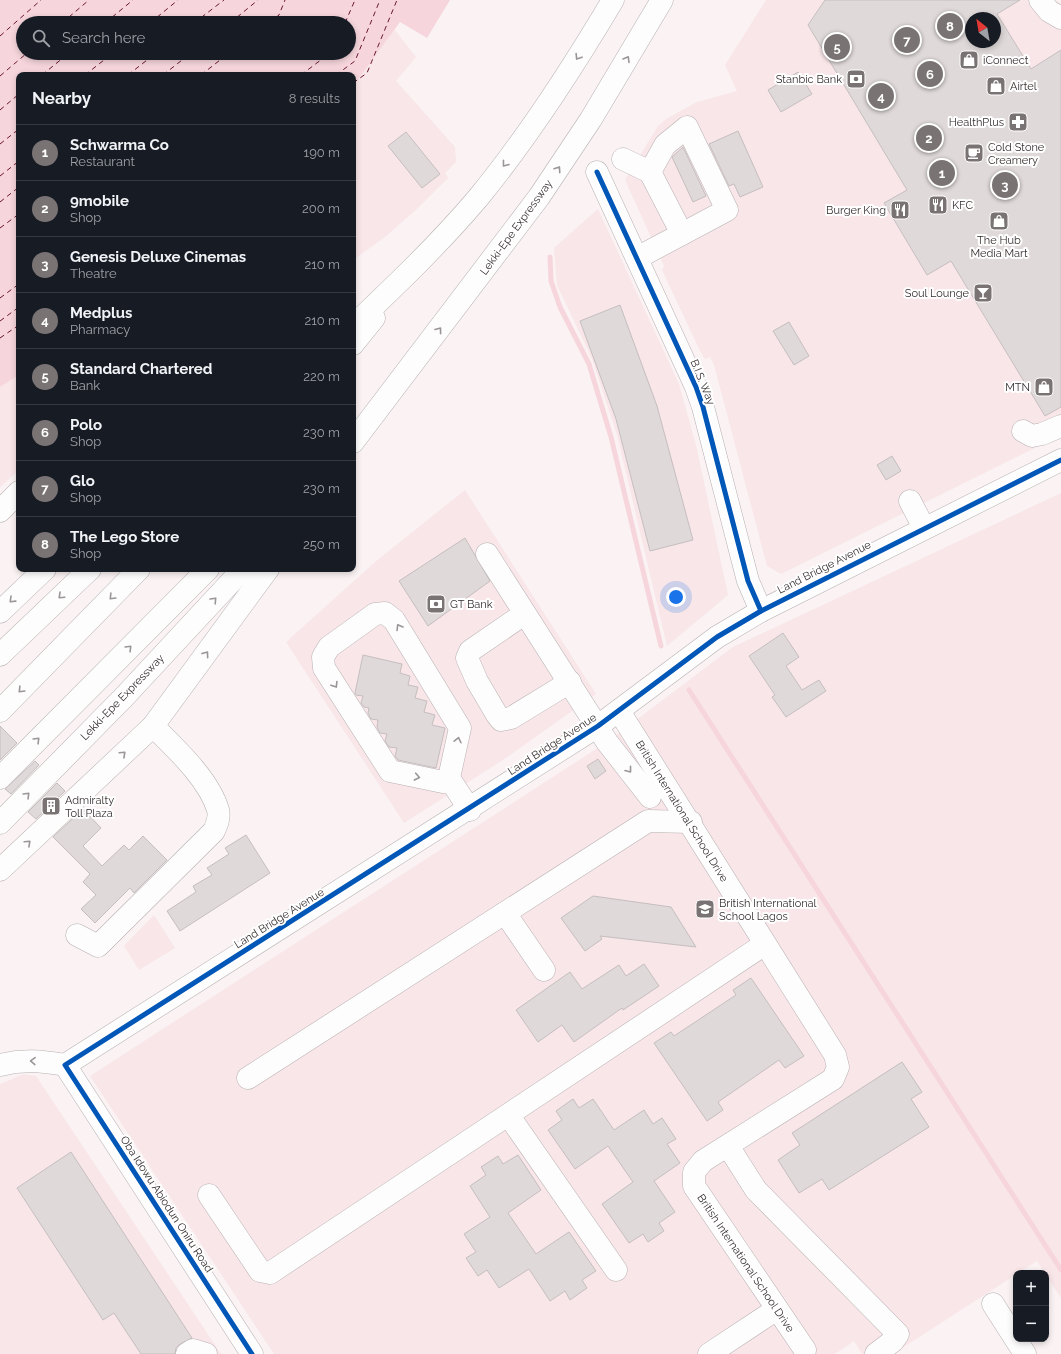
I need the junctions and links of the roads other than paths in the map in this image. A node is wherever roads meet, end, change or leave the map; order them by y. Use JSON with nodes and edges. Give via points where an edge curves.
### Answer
{"nodes":[{"id":1,"x":613,"y":0,"type":"edge"},
{"id":2,"x":662,"y":0,"type":"edge"},
{"id":3,"x":1040,"y":0,"type":"edge"},
{"id":4,"x":1061,"y":18,"type":"edge"},
{"id":5,"x":623,"y":159,"type":"dead end"},
{"id":6,"x":597,"y":172,"type":"dead end"},
{"id":7,"x":650,"y":172,"type":"junction"},
{"id":8,"x":682,"y":234,"type":"junction"},
{"id":9,"x":637,"y":258,"type":"junction"},
{"id":10,"x":422,"y":260,"type":"junction"},
{"id":11,"x":356,"y":312,"type":"edge"},
{"id":12,"x":356,"y":323,"type":"edge"},
{"id":13,"x":356,"y":340,"type":"edge"},
{"id":14,"x":416,"y":362,"type":"junction"},
{"id":15,"x":356,"y":421,"type":"edge"},
{"id":16,"x":1061,"y":426,"type":"edge"},
{"id":17,"x":1023,"y":430,"type":"dead end"},
{"id":18,"x":356,"y":438,"type":"edge"},
{"id":19,"x":356,"y":449,"type":"edge"},
{"id":20,"x":1061,"y":460,"type":"edge"},
{"id":21,"x":16,"y":495,"type":"edge"},
{"id":22,"x":910,"y":502,"type":"dead end"},
{"id":23,"x":0,"y":511,"type":"edge"},
{"id":24,"x":924,"y":528,"type":"junction"},
{"id":25,"x":487,"y":554,"type":"dead end"},
{"id":26,"x":42,"y":572,"type":"edge"},
{"id":27,"x":87,"y":572,"type":"edge"},
{"id":28,"x":136,"y":572,"type":"edge"},
{"id":29,"x":205,"y":572,"type":"edge"},
{"id":30,"x":240,"y":572,"type":"edge"},
{"id":31,"x":266,"y":572,"type":"edge"},
{"id":32,"x":761,"y":611,"type":"junction"},
{"id":33,"x":0,"y":612,"type":"edge"},
{"id":34,"x":524,"y":614,"type":"junction"},
{"id":35,"x":0,"y":655,"type":"edge"},
{"id":36,"x":570,"y":682,"type":"junction"},
{"id":37,"x":0,"y":711,"type":"edge"},
{"id":38,"x":619,"y":711,"type":"junction"},
{"id":39,"x":153,"y":726,"type":"junction"},
{"id":40,"x":598,"y":726,"type":"junction"},
{"id":41,"x":0,"y":778,"type":"edge"},
{"id":42,"x":449,"y":778,"type":"junction"},
{"id":43,"x":659,"y":792,"type":"junction"},
{"id":44,"x":470,"y":810,"type":"junction"},
{"id":45,"x":648,"y":821,"type":"junction"},
{"id":46,"x":691,"y":822,"type":"junction"},
{"id":47,"x":0,"y":823,"type":"edge"},
{"id":48,"x":0,"y":870,"type":"edge"},
{"id":49,"x":505,"y":913,"type":"junction"},
{"id":50,"x":77,"y":935,"type":"dead end"},
{"id":51,"x":765,"y":944,"type":"junction"},
{"id":52,"x":544,"y":970,"type":"dead end"},
{"id":53,"x":0,"y":1064,"type":"edge"},
{"id":54,"x":65,"y":1065,"type":"junction"},
{"id":55,"x":248,"y":1078,"type":"dead end"},
{"id":56,"x":508,"y":1116,"type":"junction"},
{"id":57,"x":728,"y":1146,"type":"junction"},
{"id":58,"x":209,"y":1195,"type":"dead end"},
{"id":59,"x":616,"y":1270,"type":"dead end"},
{"id":60,"x":993,"y":1304,"type":"dead end"},
{"id":61,"x":777,"y":1309,"type":"junction"},
{"id":62,"x":805,"y":1350,"type":"dead end"},
{"id":63,"x":187,"y":1354,"type":"edge"},
{"id":64,"x":206,"y":1354,"type":"edge"},
{"id":65,"x":252,"y":1354,"type":"edge"},
{"id":66,"x":709,"y":1354,"type":"edge"},
{"id":67,"x":876,"y":1354,"type":"edge"},
{"id":68,"x":1025,"y":1354,"type":"edge"}],
"edges":[{"from":1,"to":10,"type":"main road","one_way":true,"via":[[558,88],[508,161]]},
{"from":14,"to":2,"type":"main road","name":"Lekki-Epe Expressway","one_way":true,"via":[[539,197],[591,120]]},
{"from":3,"to":4,"type":"main road","via":[[1049,11]]},
{"from":5,"to":7,"type":"main road"},
{"from":6,"to":9,"type":"main road","name":"B.I.S. Way"},
{"from":7,"to":8,"type":"main road"},
{"from":7,"to":8,"type":"main road","via":[[665,145],[687,127],[727,210]]},
{"from":8,"to":9,"type":"main road"},
{"from":9,"to":32,"type":"main road","name":"B.I.S. Way","via":[[696,387],[748,581]]},
{"from":10,"to":11,"type":"main road"},
{"from":10,"to":12,"type":"main road"},
{"from":10,"to":13,"type":"main road"},
{"from":14,"to":15,"type":"main road"},
{"from":14,"to":18,"type":"main road","name":"Lekki-Epe Expressway"},
{"from":14,"to":19,"type":"main road"},
{"from":16,"to":17,"type":"main road","via":[[1032,436]]},
{"from":20,"to":24,"type":"main road","name":"Land Bridge Avenue"},
{"from":21,"to":23,"type":"main road"},
{"from":22,"to":24,"type":"main road"},
{"from":24,"to":32,"type":"main road","name":"Land Bridge Avenue"},
{"from":25,"to":34,"type":"main road"},
{"from":26,"to":33,"type":"main road","one_way":true},
{"from":27,"to":35,"type":"main road","one_way":true},
{"from":28,"to":37,"type":"main road","one_way":true},
{"from":41,"to":29,"type":"main road","one_way":true},
{"from":47,"to":30,"type":"main road","name":"Lekki-Epe Expressway","one_way":true,"via":[[124,697]]},
{"from":39,"to":31,"type":"main road","one_way":true},
{"from":32,"to":38,"type":"main road","name":"Land Bridge Avenue","via":[[717,637]]},
{"from":34,"to":36,"type":"main road"},
{"from":34,"to":36,"type":"main road","via":[[470,651],[467,658],[497,715],[501,720],[511,718]]},
{"from":36,"to":40,"type":"main road"},
{"from":38,"to":40,"type":"main road","name":"Land Bridge Avenue"},
{"from":38,"to":43,"type":"main road","name":"British International School Drive"},
{"from":48,"to":39,"type":"main road","one_way":true},
{"from":39,"to":50,"type":"main road","via":[[202,781],[218,810],[218,820],[214,831],[98,946]]},
{"from":40,"to":43,"type":"main road","one_way":true,"via":[[608,742]]},
{"from":40,"to":44,"type":"main road","name":"Land Bridge Avenue"},
{"from":42,"to":42,"type":"main road","one_way":true,"via":[[460,728],[394,620],[385,613],[375,614],[329,647],[323,657],[324,668],[390,771],[443,782]]},
{"from":42,"to":44,"type":"main road"},
{"from":43,"to":45,"type":"main road"},
{"from":43,"to":46,"type":"main road","name":"British International School Drive"},
{"from":44,"to":54,"type":"main road","name":"Land Bridge Avenue"},
{"from":45,"to":46,"type":"main road"},
{"from":45,"to":49,"type":"main road"},
{"from":46,"to":51,"type":"main road","name":"British International School Drive"},
{"from":49,"to":52,"type":"main road"},
{"from":49,"to":55,"type":"main road"},
{"from":51,"to":56,"type":"main road"},
{"from":51,"to":57,"type":"main road","name":"British International School Drive","via":[[835,1055],[838,1067],[833,1079]]},
{"from":54,"to":53,"type":"main road","one_way":true,"via":[[36,1060]]},
{"from":54,"to":65,"type":"main road","name":"Oba Idowu Abiodun Oniru Road"},
{"from":56,"to":58,"type":"main road","via":[[270,1273],[260,1271]]},
{"from":56,"to":59,"type":"main road"},
{"from":57,"to":61,"type":"main road","name":"British International School Drive","via":[[703,1161],[694,1172],[694,1186]]},
{"from":57,"to":67,"type":"main road","via":[[756,1190],[898,1334]]},
{"from":60,"to":68,"type":"main road"},
{"from":61,"to":62,"type":"main road","name":"British International School Drive"},
{"from":61,"to":66,"type":"main road"},
{"from":63,"to":64,"type":"main road","via":[[194,1350]]}]}
